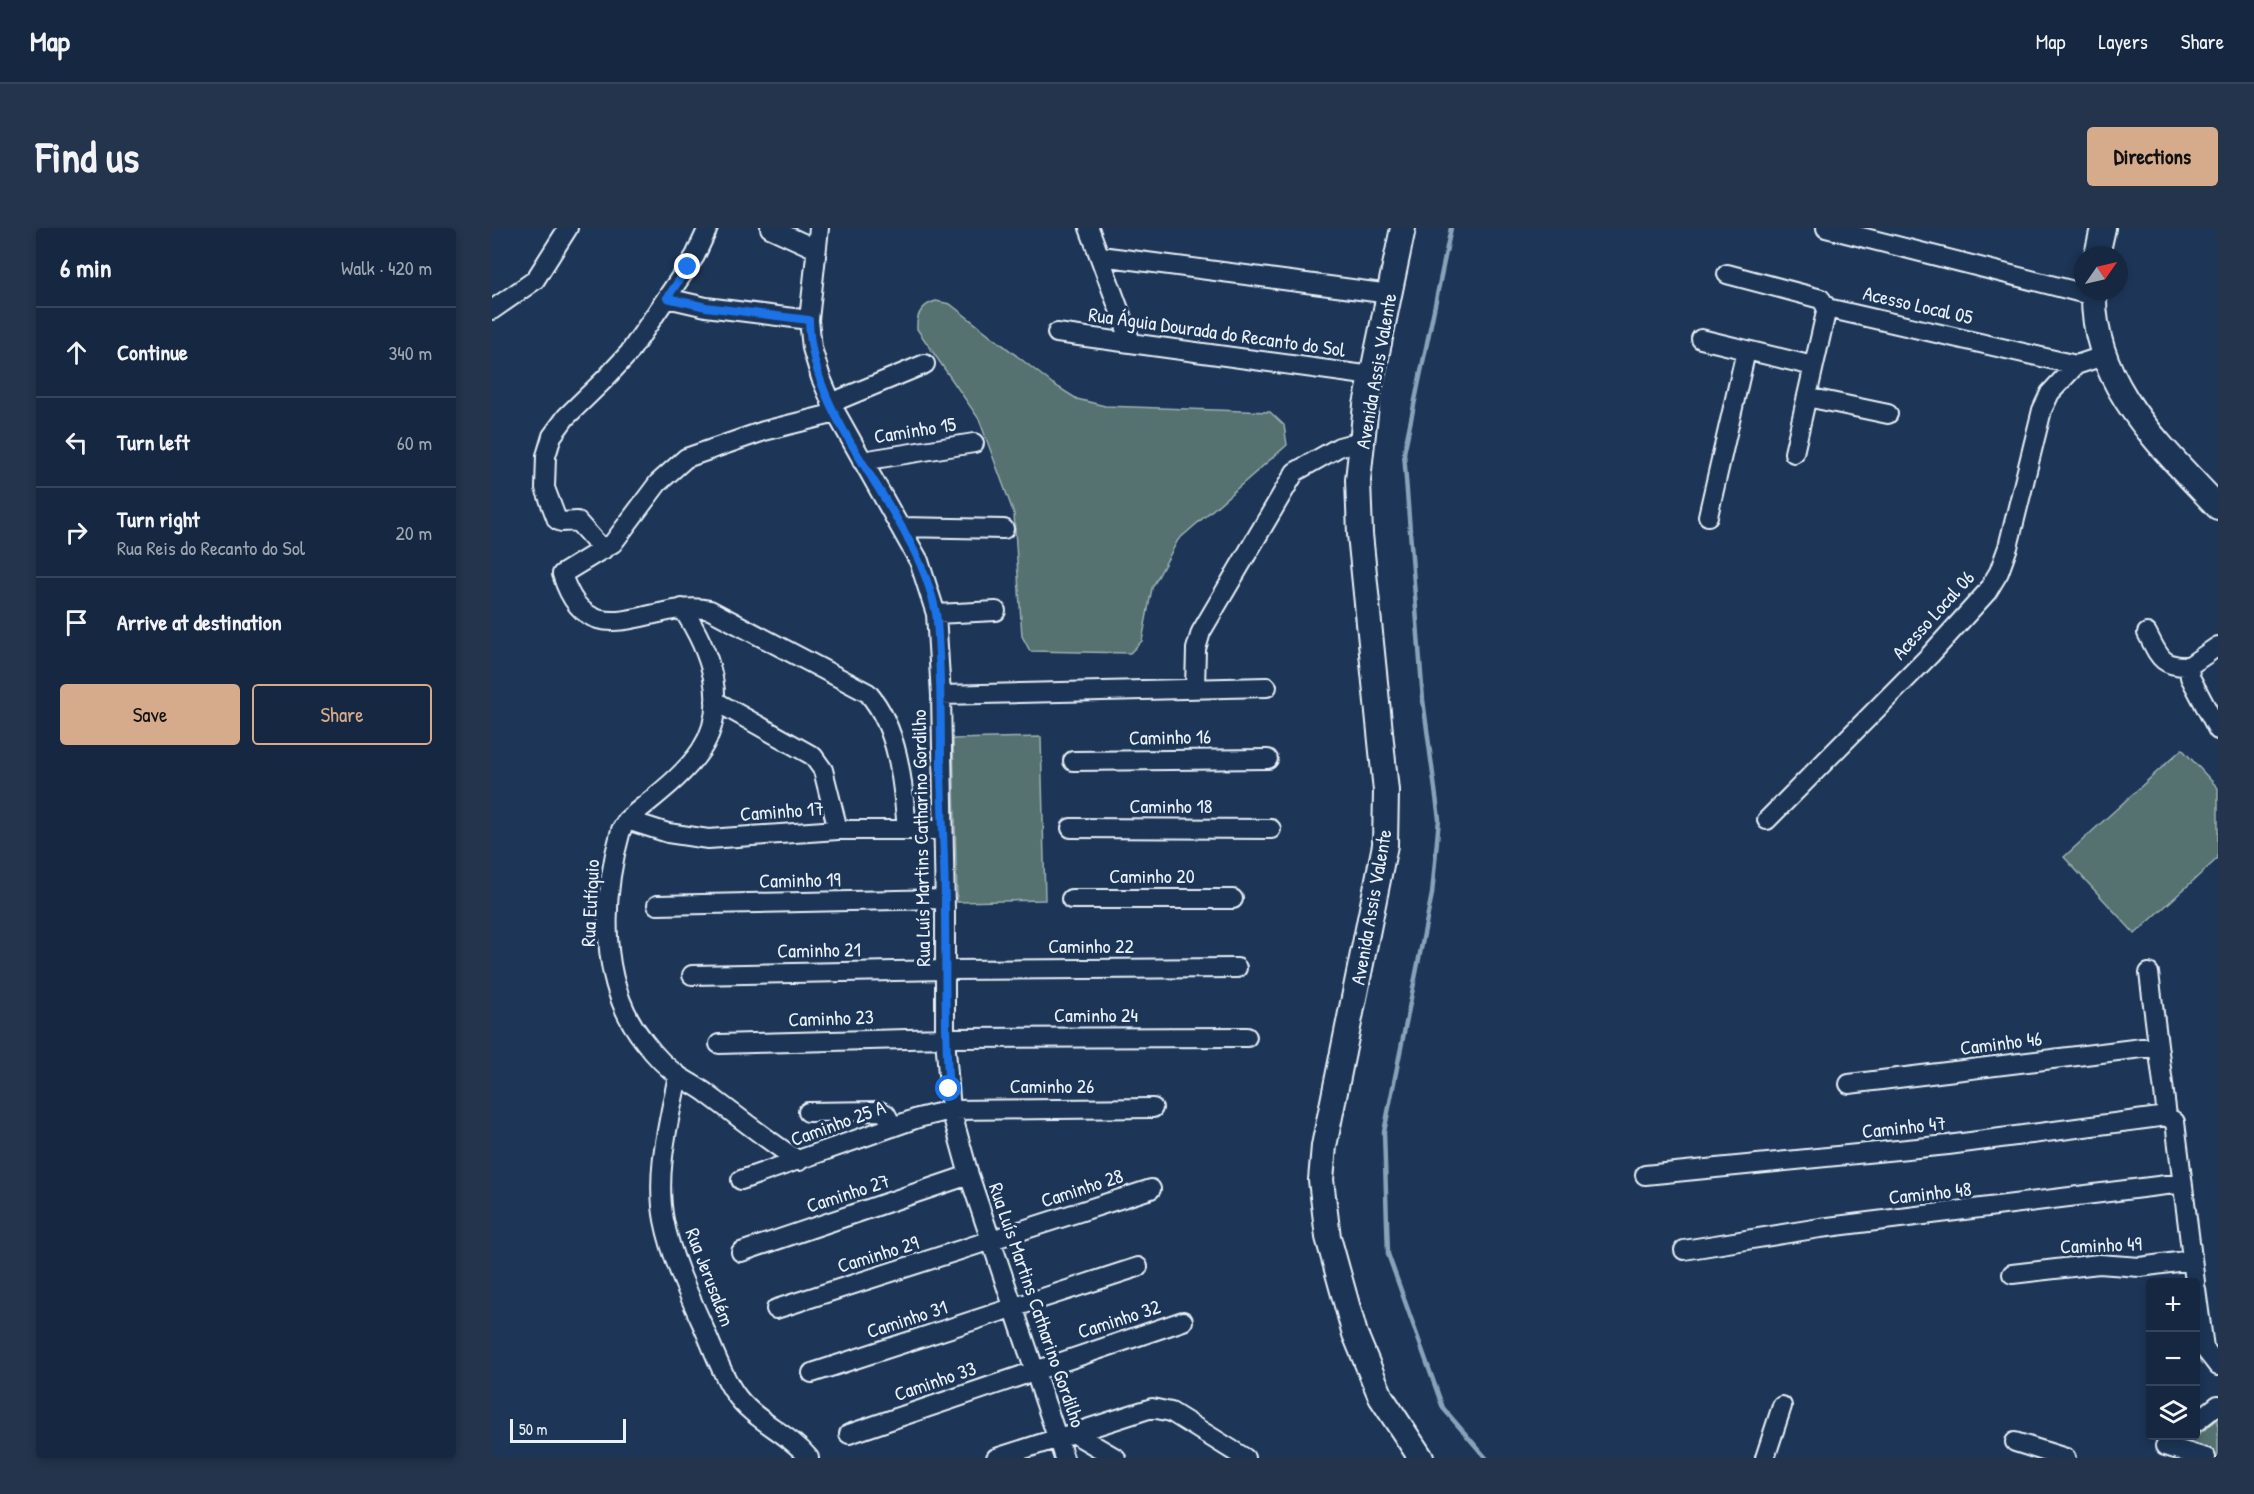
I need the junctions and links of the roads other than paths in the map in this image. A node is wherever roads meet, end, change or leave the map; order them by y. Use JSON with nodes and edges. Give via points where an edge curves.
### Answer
{"nodes":[{"id":1,"x":568,"y":228,"type":"edge"},
{"id":2,"x":708,"y":228,"type":"edge"},
{"id":3,"x":770,"y":228,"type":"edge"},
{"id":4,"x":819,"y":228,"type":"edge"},
{"id":5,"x":1089,"y":228,"type":"edge"},
{"id":6,"x":1402,"y":228,"type":"edge"},
{"id":7,"x":1826,"y":228,"type":"edge"},
{"id":8,"x":2103,"y":228,"type":"edge"},
{"id":9,"x":2099,"y":246,"type":"edge"},
{"id":10,"x":816,"y":249,"type":"junction"},
{"id":11,"x":1101,"y":256,"type":"junction"},
{"id":12,"x":1727,"y":274,"type":"dead end"},
{"id":13,"x":2074,"y":289,"type":"edge"},
{"id":14,"x":1390,"y":294,"type":"junction"},
{"id":15,"x":667,"y":298,"type":"junction"},
{"id":16,"x":2094,"y":300,"type":"edge"},
{"id":17,"x":1827,"y":308,"type":"junction"},
{"id":18,"x":492,"y":310,"type":"edge"},
{"id":19,"x":809,"y":320,"type":"junction"},
{"id":20,"x":1057,"y":333,"type":"dead end"},
{"id":21,"x":1701,"y":339,"type":"dead end"},
{"id":22,"x":1131,"y":342,"type":"junction"},
{"id":23,"x":1746,"y":351,"type":"junction"},
{"id":24,"x":2103,"y":356,"type":"junction"},
{"id":25,"x":925,"y":364,"type":"dead end"},
{"id":26,"x":2076,"y":365,"type":"junction"},
{"id":27,"x":1814,"y":366,"type":"junction"},
{"id":28,"x":1372,"y":376,"type":"junction"},
{"id":29,"x":1807,"y":397,"type":"junction"},
{"id":30,"x":833,"y":408,"type":"junction"},
{"id":31,"x":1888,"y":414,"type":"dead end"},
{"id":32,"x":1361,"y":441,"type":"junction"},
{"id":33,"x":974,"y":443,"type":"dead end"},
{"id":34,"x":1794,"y":453,"type":"dead end"},
{"id":35,"x":862,"y":461,"type":"junction"},
{"id":36,"x":2218,"y":507,"type":"edge"},
{"id":37,"x":1708,"y":516,"type":"dead end"},
{"id":38,"x":901,"y":527,"type":"junction"},
{"id":39,"x":1004,"y":529,"type":"dead end"},
{"id":40,"x":603,"y":550,"type":"junction"},
{"id":41,"x":682,"y":608,"type":"junction"},
{"id":42,"x":996,"y":611,"type":"dead end"},
{"id":43,"x":936,"y":614,"type":"junction"},
{"id":44,"x":2147,"y":633,"type":"dead end"},
{"id":45,"x":2218,"y":646,"type":"edge"},
{"id":46,"x":2189,"y":666,"type":"junction"},
{"id":47,"x":1267,"y":687,"type":"dead end"},
{"id":48,"x":1195,"y":688,"type":"junction"},
{"id":49,"x":941,"y":695,"type":"junction"},
{"id":50,"x":715,"y":701,"type":"junction"},
{"id":51,"x":2218,"y":730,"type":"edge"},
{"id":52,"x":1268,"y":759,"type":"dead end"},
{"id":53,"x":1073,"y":761,"type":"dead end"},
{"id":54,"x":627,"y":820,"type":"junction"},
{"id":55,"x":1767,"y":820,"type":"dead end"},
{"id":56,"x":1071,"y":828,"type":"dead end"},
{"id":57,"x":1271,"y":829,"type":"dead end"},
{"id":58,"x":838,"y":830,"type":"junction"},
{"id":59,"x":907,"y":830,"type":"junction"},
{"id":60,"x":942,"y":830,"type":"junction"},
{"id":61,"x":945,"y":899,"type":"junction"},
{"id":62,"x":1071,"y":899,"type":"dead end"},
{"id":63,"x":1233,"y":899,"type":"dead end"},
{"id":64,"x":657,"y":905,"type":"dead end"},
{"id":65,"x":1237,"y":968,"type":"dead end"},
{"id":66,"x":946,"y":970,"type":"junction"},
{"id":67,"x":2149,"y":973,"type":"dead end"},
{"id":68,"x":692,"y":975,"type":"dead end"},
{"id":69,"x":1247,"y":1037,"type":"dead end"},
{"id":70,"x":945,"y":1038,"type":"junction"},
{"id":71,"x":719,"y":1044,"type":"dead end"},
{"id":72,"x":2158,"y":1046,"type":"junction"},
{"id":73,"x":678,"y":1075,"type":"junction"},
{"id":74,"x":1849,"y":1084,"type":"dead end"},
{"id":75,"x":1153,"y":1108,"type":"dead end"},
{"id":76,"x":951,"y":1110,"type":"junction"},
{"id":77,"x":808,"y":1112,"type":"dead end"},
{"id":78,"x":2167,"y":1116,"type":"junction"},
{"id":79,"x":893,"y":1127,"type":"junction"},
{"id":80,"x":799,"y":1161,"type":"junction"},
{"id":81,"x":969,"y":1174,"type":"junction"},
{"id":82,"x":1645,"y":1175,"type":"dead end"},
{"id":83,"x":741,"y":1180,"type":"dead end"},
{"id":84,"x":2182,"y":1183,"type":"junction"},
{"id":85,"x":1151,"y":1189,"type":"dead end"},
{"id":86,"x":992,"y":1242,"type":"junction"},
{"id":87,"x":1684,"y":1250,"type":"dead end"},
{"id":88,"x":741,"y":1252,"type":"dead end"},
{"id":89,"x":2192,"y":1260,"type":"junction"},
{"id":90,"x":1138,"y":1267,"type":"dead end"},
{"id":91,"x":2013,"y":1274,"type":"dead end"},
{"id":92,"x":2194,"y":1278,"type":"edge"},
{"id":93,"x":1015,"y":1307,"type":"junction"},
{"id":94,"x":776,"y":1309,"type":"dead end"},
{"id":95,"x":2200,"y":1321,"type":"edge"},
{"id":96,"x":1183,"y":1322,"type":"dead end"},
{"id":97,"x":2202,"y":1337,"type":"junction"},
{"id":98,"x":2200,"y":1343,"type":"edge"},
{"id":99,"x":2218,"y":1366,"type":"edge"},
{"id":100,"x":1036,"y":1370,"type":"junction"},
{"id":101,"x":812,"y":1373,"type":"dead end"},
{"id":102,"x":2218,"y":1405,"type":"edge"},
{"id":103,"x":1782,"y":1406,"type":"dead end"},
{"id":104,"x":2200,"y":1419,"type":"edge"},
{"id":105,"x":849,"y":1434,"type":"dead end"},
{"id":106,"x":1066,"y":1435,"type":"junction"},
{"id":107,"x":2015,"y":1442,"type":"dead end"},
{"id":108,"x":2168,"y":1444,"type":"edge"},
{"id":109,"x":1002,"y":1457,"type":"edge"},
{"id":110,"x":809,"y":1458,"type":"edge"},
{"id":111,"x":1064,"y":1458,"type":"edge"},
{"id":112,"x":1116,"y":1458,"type":"edge"},
{"id":113,"x":1245,"y":1458,"type":"edge"},
{"id":114,"x":1421,"y":1458,"type":"edge"},
{"id":115,"x":1765,"y":1458,"type":"edge"},
{"id":116,"x":2066,"y":1458,"type":"edge"},
{"id":117,"x":2206,"y":1458,"type":"edge"}],
"edges":[{"from":1,"to":18,"type":"street","via":[[535,280]]},
{"from":2,"to":15,"type":"street"},
{"from":3,"to":10,"type":"street"},
{"from":4,"to":10,"type":"street","name":"Rua Luís Martins Catharino Gordilho"},
{"from":5,"to":11,"type":"street"},
{"from":6,"to":14,"type":"main road","name":"Avenida Assis Valente"},
{"from":7,"to":13,"type":"street"},
{"from":8,"to":9,"type":"main road"},
{"from":10,"to":19,"type":"street","name":"Rua Luís Martins Catharino Gordilho"},
{"from":11,"to":14,"type":"street"},
{"from":11,"to":22,"type":"street"},
{"from":12,"to":17,"type":"street","name":"Acesso Local 05","via":[[1821,299]]},
{"from":14,"to":28,"type":"main road","name":"Avenida Assis Valente"},
{"from":15,"to":19,"type":"street"},
{"from":15,"to":40,"type":"street","via":[[615,369],[566,417],[548,447],[545,488],[557,520],[577,521]]},
{"from":16,"to":24,"type":"main road"},
{"from":17,"to":26,"type":"street","name":"Acesso Local 05"},
{"from":17,"to":27,"type":"street"},
{"from":19,"to":30,"type":"street","name":"Rua Luís Martins Catharino Gordilho","via":[[812,348]]},
{"from":20,"to":22,"type":"street","name":"Rua Águia Dourada do Recanto do Sol"},
{"from":21,"to":23,"type":"street"},
{"from":22,"to":28,"type":"street","name":"Rua Águia Dourada do Recanto do Sol"},
{"from":23,"to":27,"type":"street"},
{"from":23,"to":37,"type":"street"},
{"from":24,"to":26,"type":"street"},
{"from":24,"to":36,"type":"main road","via":[[2114,382],[2143,424]]},
{"from":25,"to":30,"type":"street"},
{"from":26,"to":55,"type":"street","name":"Acesso Local 06","via":[[2050,393],[2042,410],[2008,546],[1987,592]]},
{"from":27,"to":29,"type":"street"},
{"from":28,"to":32,"type":"main road","name":"Avenida Assis Valente"},
{"from":29,"to":31,"type":"street"},
{"from":29,"to":34,"type":"street"},
{"from":30,"to":35,"type":"street","name":"Rua Luís Martins Catharino Gordilho"},
{"from":30,"to":40,"type":"street","via":[[686,458],[658,483],[613,543]]},
{"from":32,"to":48,"type":"street","via":[[1339,447],[1295,472],[1201,632],[1196,649]]},
{"from":32,"to":114,"type":"main road","name":"Avenida Assis Valente","via":[[1358,504],[1386,791],[1385,845],[1324,1146],[1321,1180],[1328,1237],[1355,1334],[1381,1396]]},
{"from":33,"to":35,"type":"street","name":"Caminho 15"},
{"from":35,"to":38,"type":"street","name":"Rua Luís Martins Catharino Gordilho"},
{"from":38,"to":39,"type":"street"},
{"from":38,"to":43,"type":"street","name":"Rua Luís Martins Catharino Gordilho","via":[[919,561]]},
{"from":40,"to":41,"type":"street","via":[[562,574],[579,609],[598,619],[638,620]]},
{"from":41,"to":50,"type":"street","name":"Rua Eutíquio","via":[[708,659]]},
{"from":41,"to":59,"type":"street","via":[[719,613],[868,693],[881,711],[901,771]]},
{"from":42,"to":43,"type":"street"},
{"from":43,"to":49,"type":"street","name":"Rua Luís Martins Catharino Gordilho"},
{"from":44,"to":46,"type":"street","via":[[2160,659],[2174,667]]},
{"from":45,"to":46,"type":"street"},
{"from":46,"to":51,"type":"street","via":[[2190,677]]},
{"from":47,"to":48,"type":"street"},
{"from":48,"to":49,"type":"street"},
{"from":49,"to":60,"type":"street","name":"Rua Luís Martins Catharino Gordilho"},
{"from":50,"to":54,"type":"street","name":"Rua Eutíquio","via":[[714,719],[700,751]]},
{"from":50,"to":58,"type":"street","via":[[813,756],[823,770]]},
{"from":52,"to":53,"type":"street","name":"Caminho 16"},
{"from":54,"to":58,"type":"street","name":"Caminho 17","via":[[668,834],[708,839]]},
{"from":54,"to":73,"type":"street","name":"Rua Eutíquio","via":[[616,846],[610,900],[608,951],[612,972],[618,996],[644,1041]]},
{"from":56,"to":57,"type":"street","name":"Caminho 18"},
{"from":58,"to":59,"type":"street","name":"Caminho 17"},
{"from":59,"to":60,"type":"street","name":"Caminho 17"},
{"from":60,"to":61,"type":"street","name":"Rua Luís Martins Catharino Gordilho"},
{"from":61,"to":64,"type":"street","name":"Caminho 19"},
{"from":61,"to":66,"type":"street","name":"Rua Luís Martins Catharino Gordilho"},
{"from":62,"to":63,"type":"street","name":"Caminho 20"},
{"from":65,"to":66,"type":"street","name":"Caminho 22"},
{"from":66,"to":68,"type":"street","name":"Caminho 21"},
{"from":66,"to":70,"type":"street","name":"Rua Luís Martins Catharino Gordilho"},
{"from":67,"to":72,"type":"street"},
{"from":69,"to":70,"type":"street","name":"Caminho 24"},
{"from":70,"to":71,"type":"street","name":"Caminho 23"},
{"from":70,"to":76,"type":"street","name":"Rua Luís Martins Catharino Gordilho"},
{"from":72,"to":74,"type":"street","name":"Caminho 46"},
{"from":72,"to":78,"type":"street"},
{"from":73,"to":80,"type":"street","name":"Rua Eutíquio"},
{"from":73,"to":110,"type":"street","name":"Rua Jerusalém","via":[[661,1193],[664,1220],[680,1273],[733,1392],[757,1417]]},
{"from":75,"to":76,"type":"street","name":"Caminho 26"},
{"from":76,"to":79,"type":"street","name":"Caminho 25 A"},
{"from":76,"to":81,"type":"street","name":"Rua Luís Martins Catharino Gordilho"},
{"from":77,"to":79,"type":"street","via":[[880,1111]]},
{"from":78,"to":82,"type":"street","name":"Caminho 47","via":[[1948,1145]]},
{"from":78,"to":84,"type":"street","via":[[2175,1122]]},
{"from":79,"to":80,"type":"street","name":"Caminho 25 A"},
{"from":80,"to":83,"type":"street","name":"Caminho 25 A"},
{"from":81,"to":86,"type":"street","name":"Rua Luís Martins Catharino Gordilho"},
{"from":81,"to":88,"type":"street","name":"Caminho 27"},
{"from":84,"to":87,"type":"street","name":"Caminho 48","via":[[1820,1228]]},
{"from":84,"to":89,"type":"street"},
{"from":85,"to":86,"type":"street","name":"Caminho 28"},
{"from":86,"to":93,"type":"street","name":"Rua Luís Martins Catharino Gordilho"},
{"from":86,"to":94,"type":"street","name":"Caminho 29"},
{"from":89,"to":91,"type":"street","name":"Caminho 49","via":[[2140,1267],[2100,1264]]},
{"from":89,"to":92,"type":"street"},
{"from":90,"to":93,"type":"street","name":"Caminho 31"},
{"from":93,"to":100,"type":"street","name":"Rua Luís Martins Catharino Gordilho"},
{"from":93,"to":101,"type":"street","name":"Caminho 31"},
{"from":95,"to":97,"type":"street"},
{"from":96,"to":100,"type":"street","name":"Caminho 32"},
{"from":97,"to":98,"type":"street"},
{"from":97,"to":99,"type":"street","via":[[2204,1347]]},
{"from":100,"to":105,"type":"street","name":"Caminho 33"},
{"from":100,"to":106,"type":"street","name":"Rua Luís Martins Catharino Gordilho"},
{"from":102,"to":104,"type":"street"},
{"from":103,"to":115,"type":"street"},
{"from":106,"to":109,"type":"street"},
{"from":106,"to":111,"type":"street","name":"Rua Luís Martins Catharino Gordilho"},
{"from":106,"to":112,"type":"street"},
{"from":106,"to":113,"type":"street","via":[[1141,1411],[1164,1409]]},
{"from":107,"to":116,"type":"street"},
{"from":108,"to":117,"type":"street"}]}
